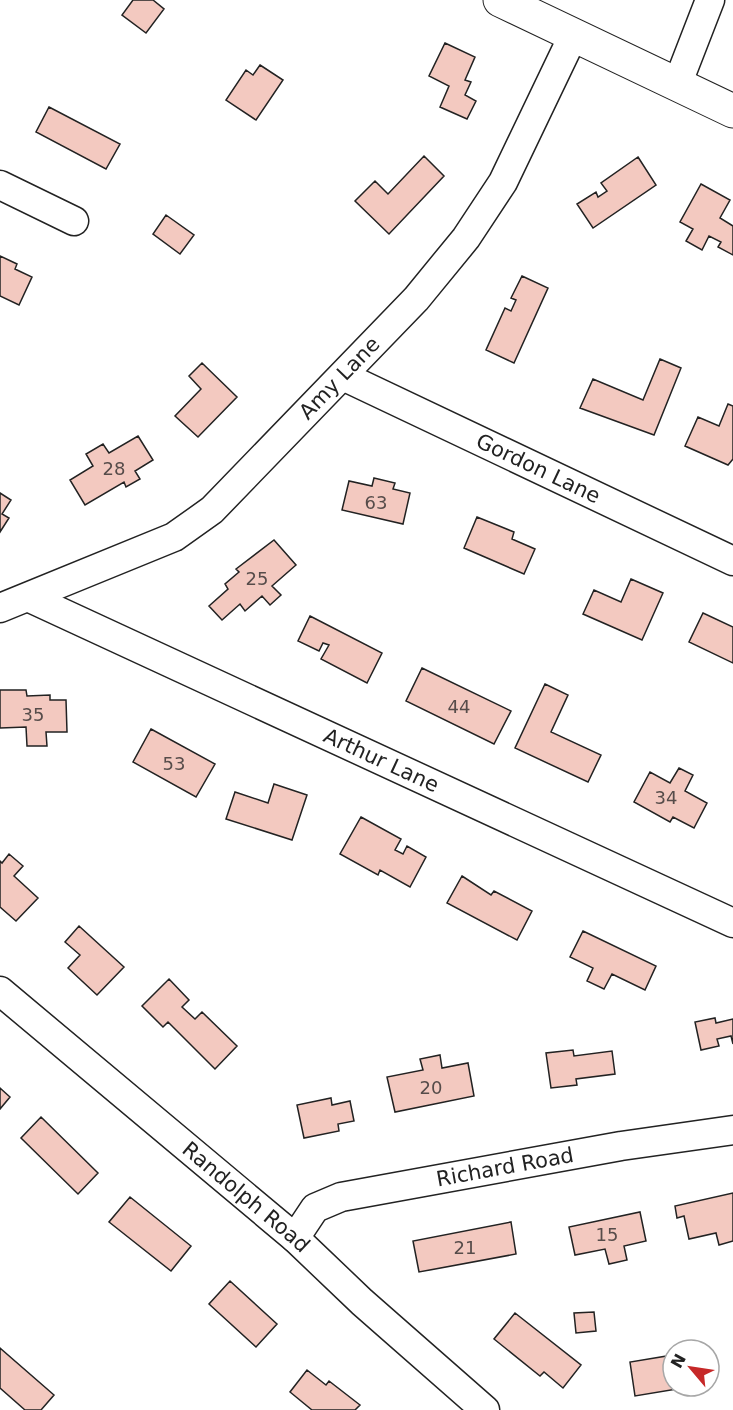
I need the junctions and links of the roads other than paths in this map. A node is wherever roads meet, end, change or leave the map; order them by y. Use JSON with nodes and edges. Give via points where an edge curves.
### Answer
{"nodes":[{"id":1,"x":500,"y":0,"type":"edge"},
{"id":2,"x":710,"y":0,"type":"edge"},
{"id":3,"x":573,"y":36,"type":"junction"},
{"id":4,"x":677,"y":85,"type":"junction"},
{"id":5,"x":733,"y":111,"type":"edge"},
{"id":6,"x":0,"y":184,"type":"edge"},
{"id":7,"x":74,"y":221,"type":"dead end"},
{"id":8,"x":342,"y":376,"type":"junction"},
{"id":9,"x":733,"y":561,"type":"edge"},
{"id":10,"x":30,"y":598,"type":"junction"},
{"id":11,"x":0,"y":608,"type":"edge"},
{"id":12,"x":733,"y":923,"type":"edge"},
{"id":13,"x":0,"y":991,"type":"edge"},
{"id":14,"x":733,"y":1130,"type":"edge"},
{"id":15,"x":294,"y":1238,"type":"junction"},
{"id":16,"x":485,"y":1410,"type":"edge"}],
"edges":[{"from":1,"to":3,"type":"main road"},
{"from":2,"to":4,"type":"street"},
{"from":3,"to":4,"type":"main road"},
{"from":3,"to":8,"type":"street","name":"Amy Lane","via":[[485,213],[416,299]]},
{"from":4,"to":5,"type":"main road"},
{"from":6,"to":7,"type":"street"},
{"from":8,"to":9,"type":"street","name":"Gordon Lane"},
{"from":8,"to":10,"type":"street","name":"Amy Lane","via":[[192,526]]},
{"from":10,"to":11,"type":"street","name":"Amy Lane"},
{"from":10,"to":12,"type":"street","name":"Arthur Lane"},
{"from":13,"to":15,"type":"street","name":"Randolph Road"},
{"from":14,"to":15,"type":"street","name":"Richard Road","via":[[621,1146],[341,1197],[315,1208]]},
{"from":15,"to":16,"type":"street","name":"Randolph Road"}]}
